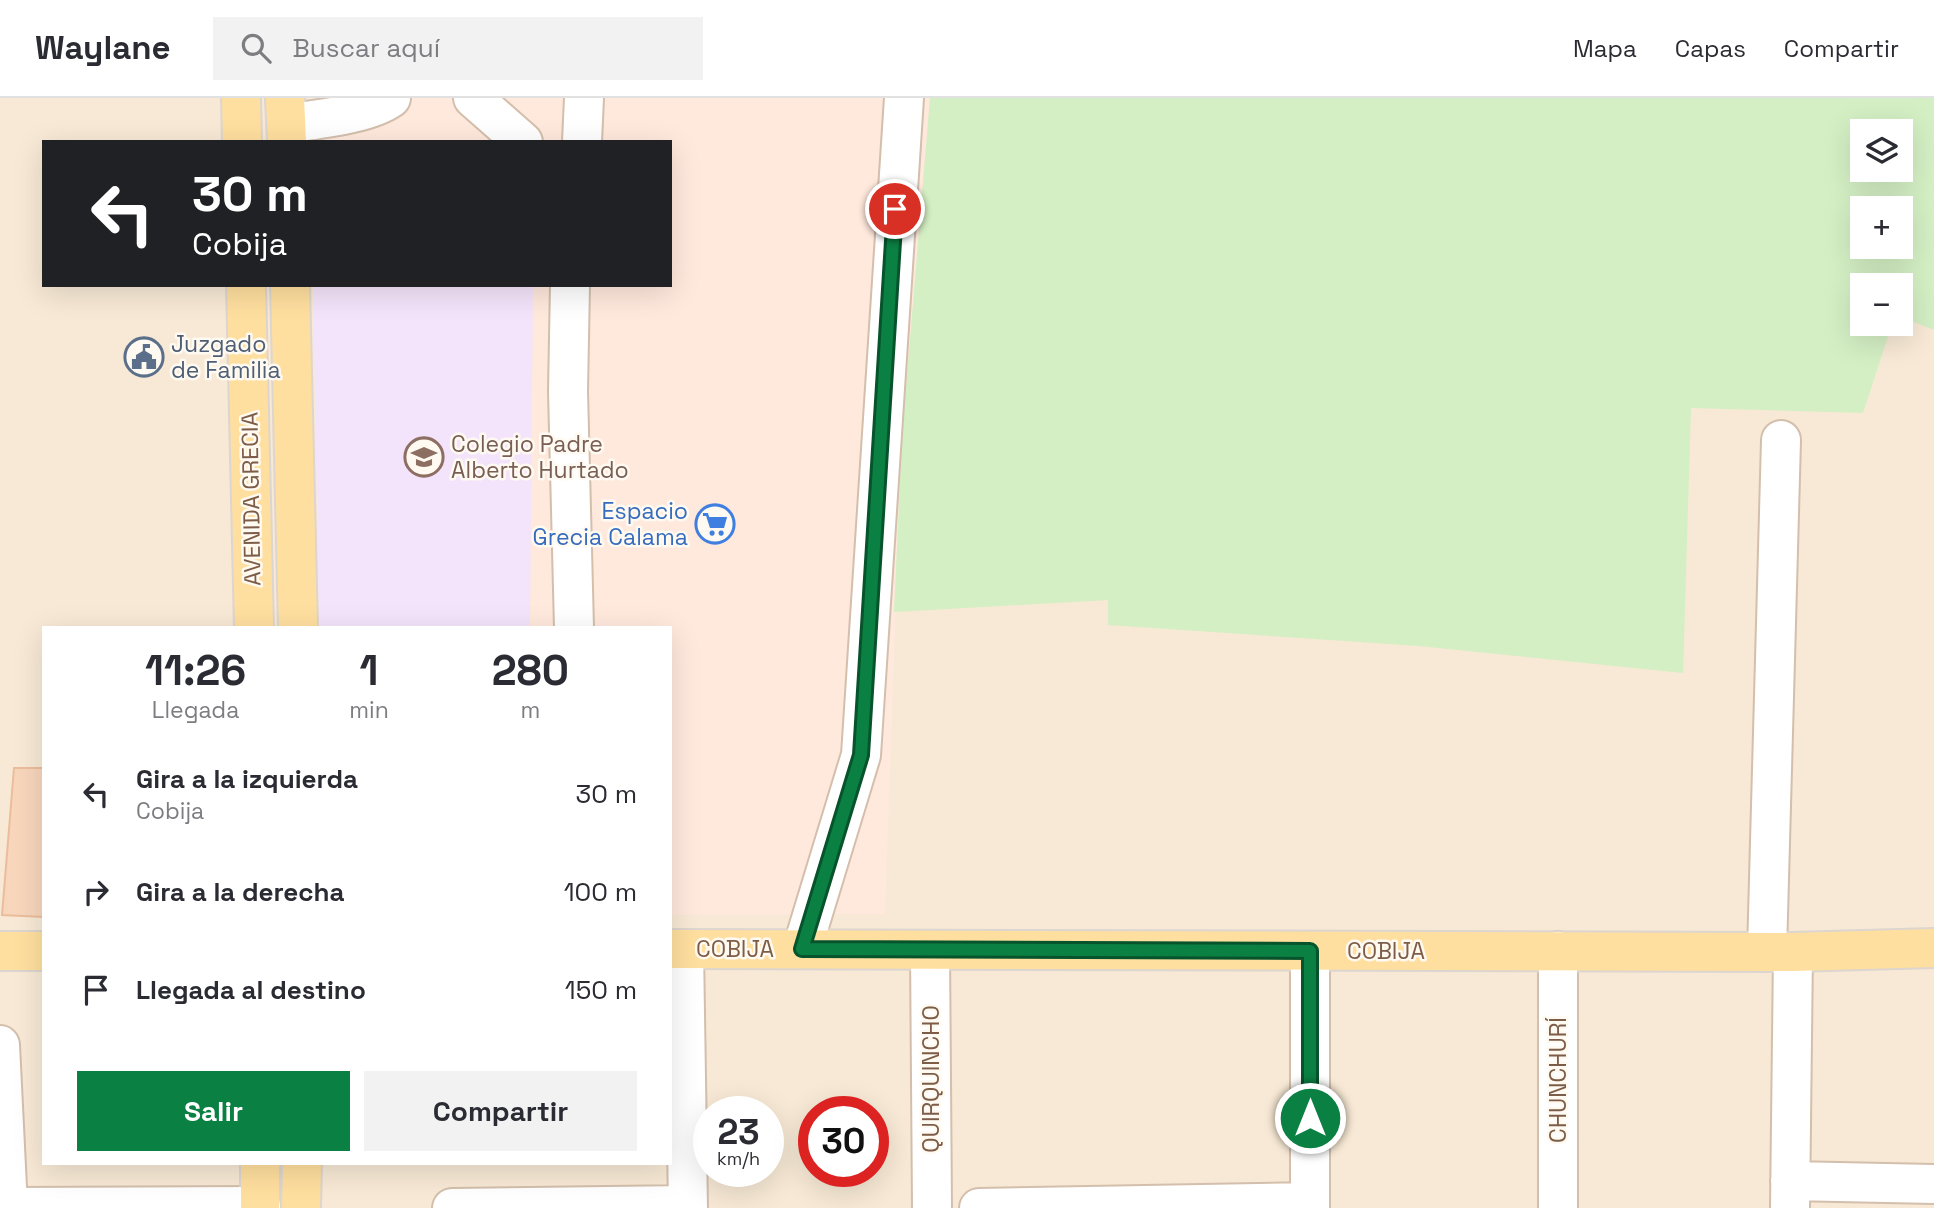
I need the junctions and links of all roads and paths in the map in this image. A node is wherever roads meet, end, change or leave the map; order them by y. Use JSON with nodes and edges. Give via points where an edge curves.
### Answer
{"nodes":[{"id":1,"x":241,"y":98,"type":"edge"},
{"id":2,"x":391,"y":98,"type":"edge"},
{"id":3,"x":473,"y":98,"type":"edge"},
{"id":4,"x":584,"y":98,"type":"edge"},
{"id":5,"x":904,"y":98,"type":"edge"},
{"id":6,"x":287,"y":121,"type":"edge"},
{"id":7,"x":242,"y":140,"type":"edge"},
{"id":8,"x":521,"y":140,"type":"edge"},
{"id":9,"x":582,"y":140,"type":"edge"},
{"id":10,"x":246,"y":287,"type":"edge"},
{"id":11,"x":290,"y":287,"type":"edge"},
{"id":12,"x":570,"y":287,"type":"edge"},
{"id":13,"x":1782,"y":440,"type":"dead end"},
{"id":14,"x":254,"y":626,"type":"edge"},
{"id":15,"x":298,"y":626,"type":"edge"},
{"id":16,"x":575,"y":626,"type":"edge"},
{"id":17,"x":1934,"y":948,"type":"edge"},
{"id":18,"x":677,"y":949,"type":"edge"},
{"id":19,"x":802,"y":949,"type":"junction"},
{"id":20,"x":930,"y":950,"type":"junction"},
{"id":21,"x":0,"y":951,"type":"edge"},
{"id":22,"x":42,"y":951,"type":"edge"},
{"id":23,"x":1310,"y":951,"type":"junction"},
{"id":24,"x":1558,"y":951,"type":"junction"},
{"id":25,"x":1780,"y":952,"type":"junction"},
{"id":26,"x":0,"y":1045,"type":"edge"},
{"id":27,"x":260,"y":1165,"type":"edge"},
{"id":28,"x":302,"y":1165,"type":"edge"},
{"id":29,"x":1934,"y":1184,"type":"edge"},
{"id":30,"x":1790,"y":1195,"type":"edge"},
{"id":31,"x":1310,"y":1205,"type":"edge"},
{"id":32,"x":1165,"y":1206,"type":"edge"},
{"id":33,"x":8,"y":1207,"type":"edge"},
{"id":34,"x":261,"y":1207,"type":"edge"},
{"id":35,"x":687,"y":1207,"type":"edge"},
{"id":36,"x":301,"y":1208,"type":"edge"},
{"id":37,"x":453,"y":1208,"type":"edge"},
{"id":38,"x":537,"y":1208,"type":"edge"},
{"id":39,"x":932,"y":1208,"type":"edge"},
{"id":40,"x":979,"y":1208,"type":"edge"},
{"id":41,"x":1558,"y":1208,"type":"edge"}],
"edges":[{"from":1,"to":7,"type":"main road"},
{"from":2,"to":6,"type":"street","via":[[344,114]]},
{"from":3,"to":8,"type":"street"},
{"from":4,"to":9,"type":"street"},
{"from":5,"to":19,"type":"street","via":[[861,755]]},
{"from":10,"to":14,"type":"main road","name":"AVENIDA GRECIA"},
{"from":11,"to":15,"type":"main road","name":"AVENIDA GRECIA"},
{"from":12,"to":16,"type":"street"},
{"from":13,"to":25,"type":"street"},
{"from":17,"to":25,"type":"main road","name":"COBIJA"},
{"from":18,"to":19,"type":"main road","name":"COBIJA"},
{"from":18,"to":35,"type":"street"},
{"from":19,"to":20,"type":"main road","name":"COBIJA"},
{"from":20,"to":23,"type":"main road","name":"COBIJA"},
{"from":20,"to":39,"type":"street","name":"QUIRQUINCHO"},
{"from":21,"to":22,"type":"main road"},
{"from":23,"to":24,"type":"main road","name":"COBIJA"},
{"from":23,"to":31,"type":"street"},
{"from":24,"to":25,"type":"main road","name":"COBIJA"},
{"from":24,"to":41,"type":"street","name":"CHUNCHURÍ"},
{"from":25,"to":30,"type":"street"},
{"from":26,"to":33,"type":"street"},
{"from":27,"to":34,"type":"main road"},
{"from":28,"to":36,"type":"main road"},
{"from":29,"to":30,"type":"street"},
{"from":31,"to":32,"type":"street"},
{"from":32,"to":40,"type":"street"},
{"from":33,"to":34,"type":"street"},
{"from":35,"to":38,"type":"street"},
{"from":37,"to":38,"type":"street"}]}
